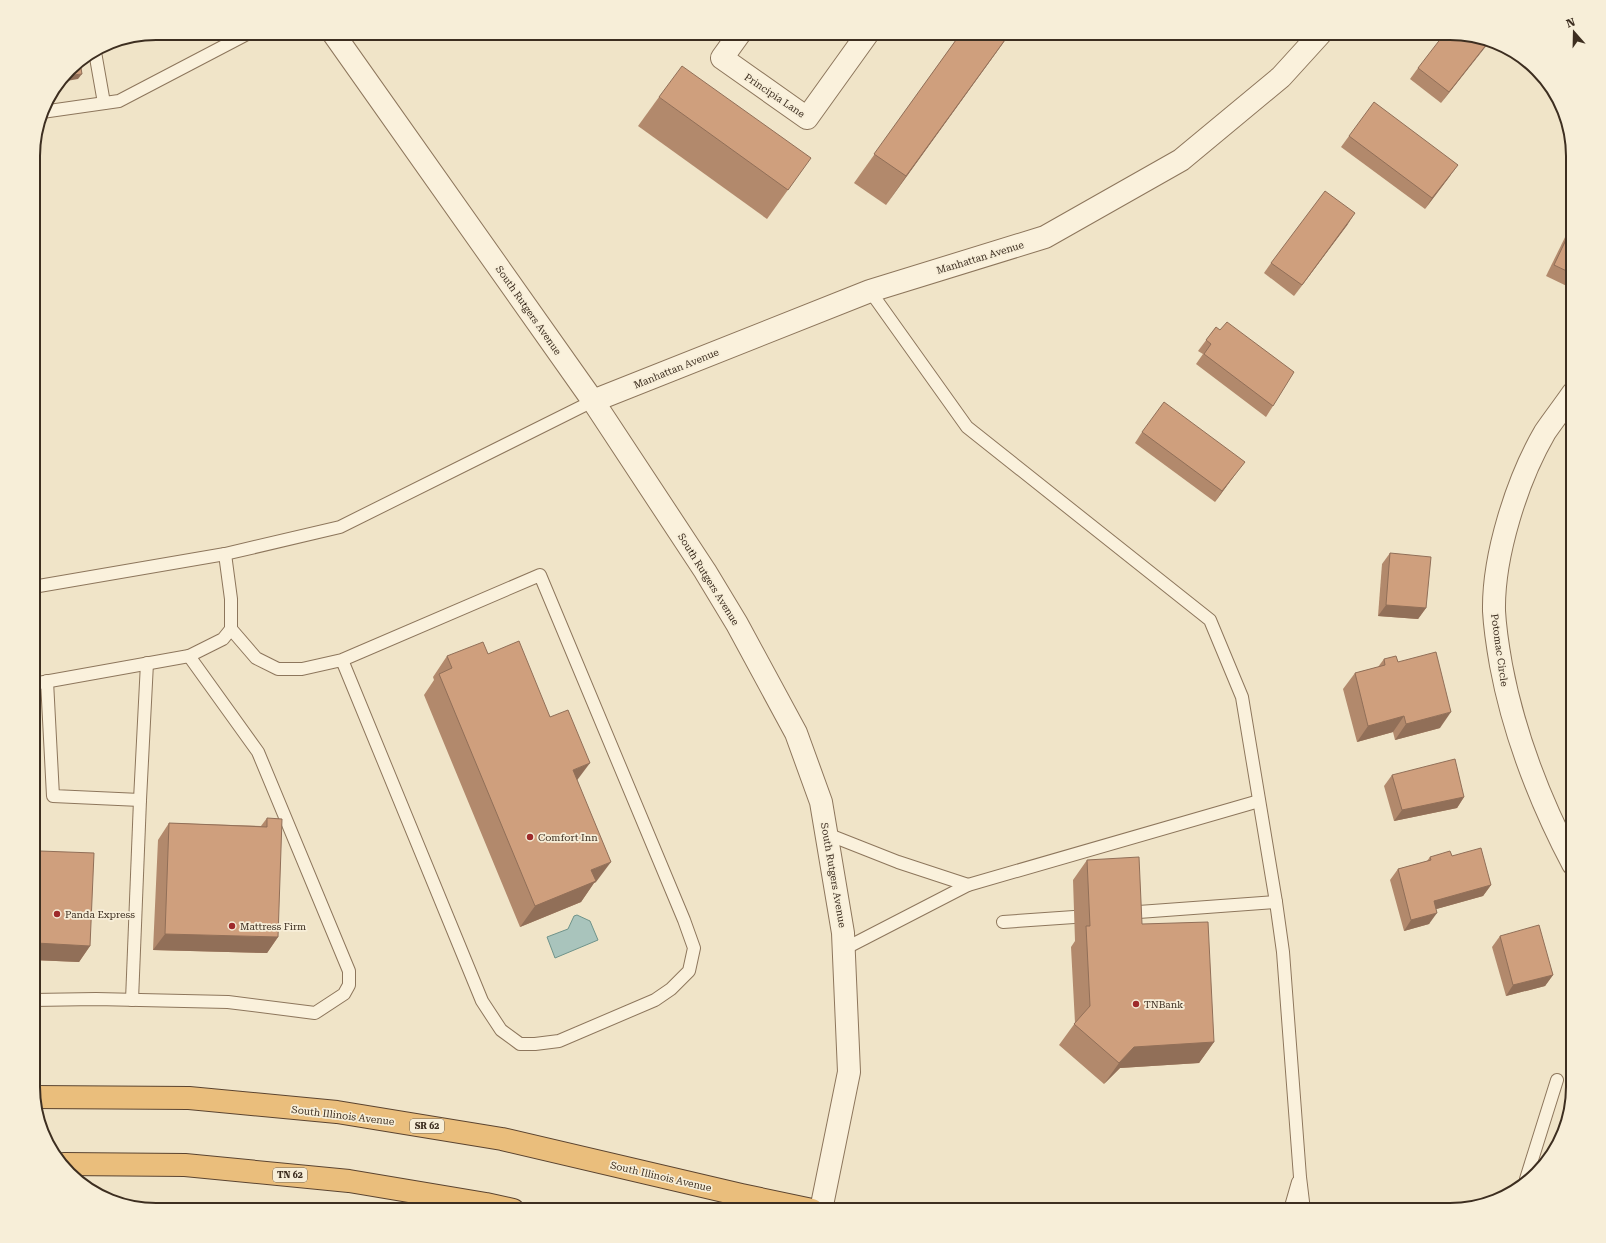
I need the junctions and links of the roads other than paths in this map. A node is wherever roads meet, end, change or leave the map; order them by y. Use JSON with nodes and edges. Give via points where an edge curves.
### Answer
{"nodes":[{"id":1,"x":236,"y":40,"type":"edge"},
{"id":2,"x":338,"y":40,"type":"edge"},
{"id":3,"x":735,"y":40,"type":"edge"},
{"id":4,"x":863,"y":40,"type":"edge"},
{"id":5,"x":1315,"y":40,"type":"edge"},
{"id":6,"x":96,"y":57,"type":"edge"},
{"id":7,"x":104,"y":103,"type":"junction"},
{"id":8,"x":50,"y":111,"type":"edge"},
{"id":9,"x":870,"y":291,"type":"junction"},
{"id":10,"x":593,"y":401,"type":"junction"},
{"id":11,"x":1566,"y":403,"type":"edge"},
{"id":12,"x":225,"y":554,"type":"junction"},
{"id":13,"x":40,"y":586,"type":"edge"},
{"id":14,"x":231,"y":629,"type":"junction"},
{"id":15,"x":189,"y":656,"type":"junction"},
{"id":16,"x":342,"y":660,"type":"junction"},
{"id":17,"x":147,"y":663,"type":"junction"},
{"id":18,"x":47,"y":682,"type":"junction"},
{"id":19,"x":40,"y":683,"type":"edge"},
{"id":20,"x":140,"y":800,"type":"junction"},
{"id":21,"x":1259,"y":801,"type":"junction"},
{"id":22,"x":827,"y":834,"type":"junction"},
{"id":23,"x":1566,"y":850,"type":"edge"},
{"id":24,"x":968,"y":885,"type":"junction"},
{"id":25,"x":1276,"y":902,"type":"junction"},
{"id":26,"x":1125,"y":913,"type":"edge"},
{"id":27,"x":1074,"y":917,"type":"dead end"},
{"id":28,"x":1003,"y":922,"type":"dead end"},
{"id":29,"x":844,"y":949,"type":"junction"},
{"id":30,"x":40,"y":1000,"type":"edge"},
{"id":31,"x":132,"y":1000,"type":"junction"},
{"id":32,"x":1557,"y":1080,"type":"dead end"},
{"id":33,"x":40,"y":1097,"type":"edge"},
{"id":34,"x":70,"y":1164,"type":"edge"},
{"id":35,"x":1529,"y":1172,"type":"edge"},
{"id":36,"x":1300,"y":1178,"type":"junction"},
{"id":37,"x":480,"y":1203,"type":"edge"},
{"id":38,"x":779,"y":1203,"type":"edge"},
{"id":39,"x":822,"y":1203,"type":"edge"},
{"id":40,"x":1292,"y":1203,"type":"edge"},
{"id":41,"x":1303,"y":1203,"type":"edge"}],
"edges":[{"from":1,"to":7,"type":"lane","via":[[119,101]]},
{"from":2,"to":10,"type":"street","name":"South Rutgers Avenue"},
{"from":3,"to":4,"type":"street","name":"Principia Lane","via":[[722,58],[807,118]]},
{"from":5,"to":9,"type":"street","name":"Manhattan Avenue","via":[[1281,77],[1181,160],[1045,236]]},
{"from":6,"to":7,"type":"lane"},
{"from":7,"to":8,"type":"lane"},
{"from":9,"to":10,"type":"street","name":"Manhattan Avenue"},
{"from":9,"to":21,"type":"lane","via":[[967,427],[1210,620],[1242,697]]},
{"from":10,"to":12,"type":"lane","via":[[340,527]]},
{"from":10,"to":22,"type":"street","name":"South Rutgers Avenue","via":[[705,571],[796,733],[821,802]]},
{"from":11,"to":23,"type":"street","name":"Potomac Circle","via":[[1545,433],[1515,500],[1501,549],[1494,611],[1505,688],[1524,757]]},
{"from":12,"to":13,"type":"lane"},
{"from":12,"to":14,"type":"lane","via":[[231,599]]},
{"from":14,"to":15,"type":"lane","via":[[223,640]]},
{"from":14,"to":16,"type":"lane","via":[[256,658],[278,669],[302,669]]},
{"from":15,"to":17,"type":"lane"},
{"from":15,"to":31,"type":"lane","via":[[258,752],[349,971],[349,985],[344,994],[315,1013],[228,1002]]},
{"from":16,"to":16,"type":"lane","via":[[540,575],[684,920],[694,948],[689,971],[655,1000],[559,1041],[520,1044],[501,1030],[482,1001]]},
{"from":17,"to":18,"type":"lane"},
{"from":17,"to":20,"type":"lane"},
{"from":18,"to":19,"type":"lane"},
{"from":18,"to":20,"type":"lane","via":[[53,796]]},
{"from":20,"to":31,"type":"lane"},
{"from":21,"to":24,"type":"lane"},
{"from":21,"to":25,"type":"lane"},
{"from":22,"to":24,"type":"lane","via":[[898,862]]},
{"from":22,"to":29,"type":"street","name":"South Rutgers Avenue"},
{"from":24,"to":29,"type":"lane"},
{"from":25,"to":26,"type":"lane"},
{"from":25,"to":36,"type":"lane","via":[[1283,952]]},
{"from":27,"to":28,"type":"lane"},
{"from":29,"to":39,"type":"street","name":"South Rutgers Avenue","via":[[849,1072]]},
{"from":30,"to":31,"type":"lane"},
{"from":32,"to":35,"type":"lane"},
{"from":33,"to":38,"type":"highway","name":"South Illinois Avenue","number":"SR 62","via":[[189,1098],[337,1112],[502,1138]]},
{"from":34,"to":37,"type":"highway","number":"TN 62","via":[[185,1164],[349,1181]]},
{"from":36,"to":40,"type":"lane"},
{"from":36,"to":41,"type":"lane"}]}
